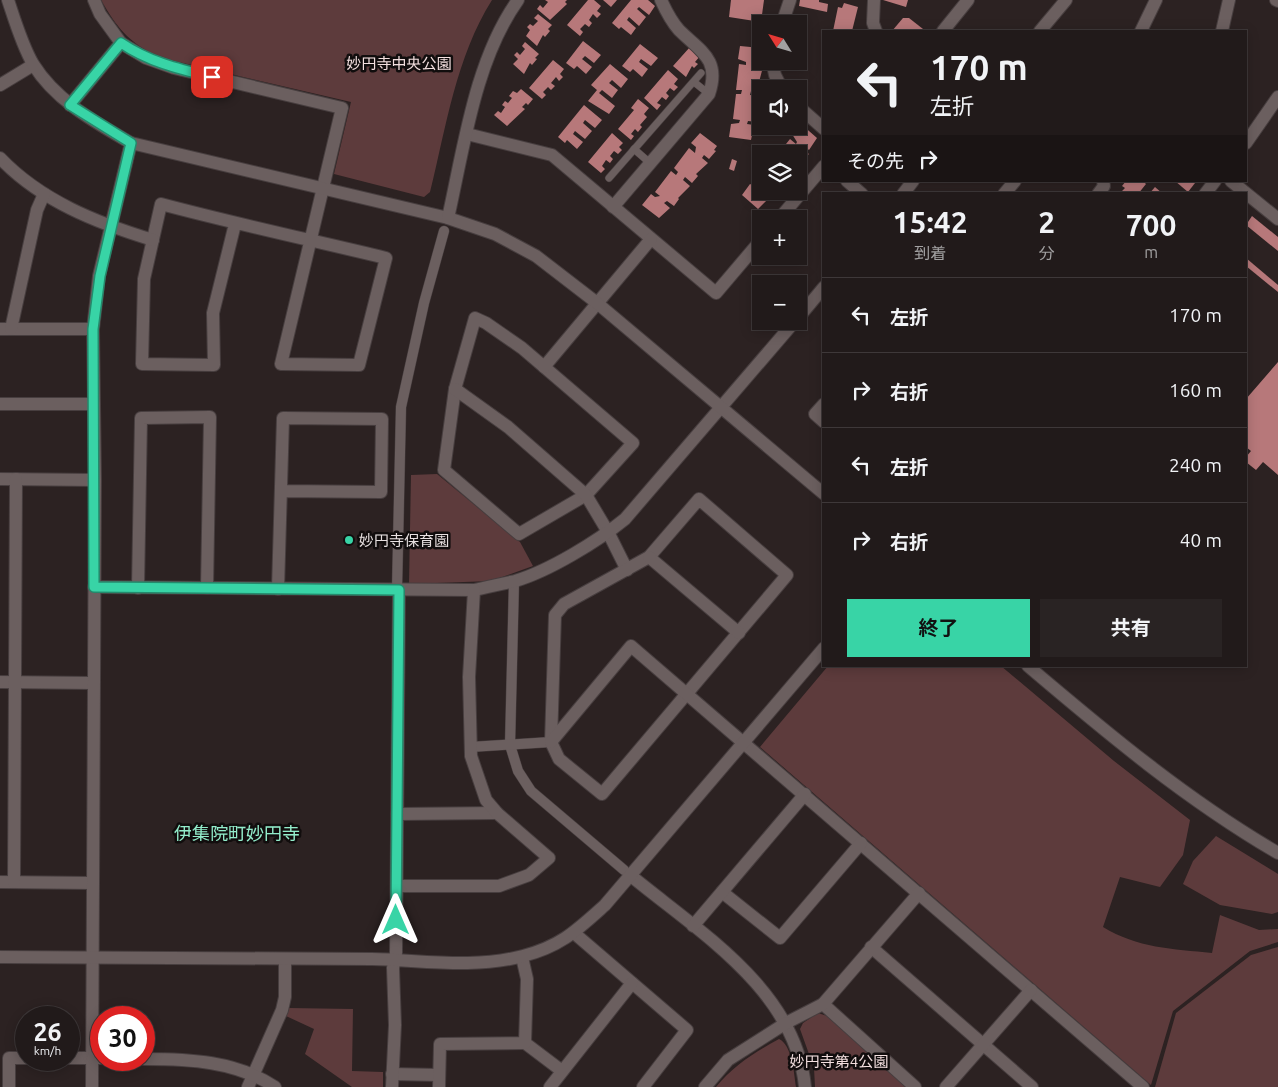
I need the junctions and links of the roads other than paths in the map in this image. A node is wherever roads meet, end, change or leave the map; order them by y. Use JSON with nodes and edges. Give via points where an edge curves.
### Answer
{"nodes":[{"id":1,"x":8,"y":0,"type":"edge"},
{"id":2,"x":94,"y":0,"type":"edge"},
{"id":3,"x":518,"y":0,"type":"edge"},
{"id":4,"x":661,"y":0,"type":"edge"},
{"id":5,"x":790,"y":0,"type":"edge"},
{"id":6,"x":874,"y":0,"type":"edge"},
{"id":7,"x":968,"y":0,"type":"edge"},
{"id":8,"x":1066,"y":0,"type":"edge"},
{"id":9,"x":1156,"y":0,"type":"edge"},
{"id":10,"x":1229,"y":0,"type":"edge"},
{"id":11,"x":785,"y":15,"type":"edge"},
{"id":12,"x":876,"y":30,"type":"edge"},
{"id":13,"x":944,"y":30,"type":"edge"},
{"id":14,"x":1041,"y":30,"type":"edge"},
{"id":15,"x":1141,"y":30,"type":"edge"},
{"id":16,"x":1222,"y":30,"type":"edge"},
{"id":17,"x":121,"y":43,"type":"junction"},
{"id":18,"x":33,"y":64,"type":"junction"},
{"id":19,"x":701,"y":74,"type":"dead end"},
{"id":20,"x":694,"y":82,"type":"junction"},
{"id":21,"x":0,"y":85,"type":"edge"},
{"id":22,"x":709,"y":94,"type":"junction"},
{"id":23,"x":1278,"y":97,"type":"edge"},
{"id":24,"x":70,"y":105,"type":"junction"},
{"id":25,"x":807,"y":114,"type":"edge"},
{"id":26,"x":822,"y":127,"type":"edge"},
{"id":27,"x":467,"y":134,"type":"junction"},
{"id":28,"x":1247,"y":142,"type":"edge"},
{"id":29,"x":131,"y":143,"type":"junction"},
{"id":30,"x":634,"y":149,"type":"junction"},
{"id":31,"x":0,"y":158,"type":"edge"},
{"id":32,"x":650,"y":163,"type":"junction"},
{"id":33,"x":822,"y":168,"type":"edge"},
{"id":34,"x":609,"y":178,"type":"dead end"},
{"id":35,"x":848,"y":182,"type":"edge"},
{"id":36,"x":912,"y":182,"type":"edge"},
{"id":37,"x":1014,"y":182,"type":"edge"},
{"id":38,"x":1214,"y":182,"type":"edge"},
{"id":39,"x":1232,"y":182,"type":"edge"},
{"id":40,"x":323,"y":188,"type":"junction"},
{"id":41,"x":860,"y":192,"type":"edge"},
{"id":42,"x":905,"y":192,"type":"edge"},
{"id":43,"x":1006,"y":192,"type":"edge"},
{"id":44,"x":1207,"y":192,"type":"edge"},
{"id":45,"x":1245,"y":192,"type":"edge"},
{"id":46,"x":44,"y":194,"type":"junction"},
{"id":47,"x":1247,"y":194,"type":"edge"},
{"id":48,"x":613,"y":207,"type":"junction"},
{"id":49,"x":787,"y":210,"type":"edge"},
{"id":50,"x":448,"y":218,"type":"junction"},
{"id":51,"x":1278,"y":219,"type":"edge"},
{"id":52,"x":235,"y":224,"type":"junction"},
{"id":53,"x":110,"y":226,"type":"junction"},
{"id":54,"x":444,"y":231,"type":"dead end"},
{"id":55,"x":650,"y":238,"type":"junction"},
{"id":56,"x":153,"y":240,"type":"junction"},
{"id":57,"x":310,"y":240,"type":"junction"},
{"id":58,"x":752,"y":251,"type":"edge"},
{"id":59,"x":822,"y":289,"type":"edge"},
{"id":60,"x":597,"y":303,"type":"junction"},
{"id":61,"x":807,"y":307,"type":"edge"},
{"id":62,"x":5,"y":329,"type":"edge"},
{"id":63,"x":93,"y":329,"type":"junction"},
{"id":64,"x":787,"y":330,"type":"edge"},
{"id":65,"x":544,"y":367,"type":"junction"},
{"id":66,"x":455,"y":389,"type":"junction"},
{"id":67,"x":0,"y":404,"type":"edge"},
{"id":68,"x":94,"y":404,"type":"junction"},
{"id":69,"x":822,"y":406,"type":"edge"},
{"id":70,"x":721,"y":408,"type":"junction"},
{"id":71,"x":822,"y":420,"type":"edge"},
{"id":72,"x":0,"y":479,"type":"edge"},
{"id":73,"x":16,"y":479,"type":"junction"},
{"id":74,"x":95,"y":480,"type":"junction"},
{"id":75,"x":282,"y":491,"type":"junction"},
{"id":76,"x":822,"y":492,"type":"edge"},
{"id":77,"x":586,"y":496,"type":"junction"},
{"id":78,"x":608,"y":532,"type":"junction"},
{"id":79,"x":650,"y":557,"type":"junction"},
{"id":80,"x":627,"y":570,"type":"junction"},
{"id":81,"x":514,"y":581,"type":"junction"},
{"id":82,"x":94,"y":587,"type":"junction"},
{"id":83,"x":138,"y":588,"type":"junction"},
{"id":84,"x":207,"y":588,"type":"junction"},
{"id":85,"x":278,"y":589,"type":"junction"},
{"id":86,"x":398,"y":590,"type":"junction"},
{"id":87,"x":474,"y":590,"type":"junction"},
{"id":88,"x":739,"y":633,"type":"junction"},
{"id":89,"x":822,"y":650,"type":"edge"},
{"id":90,"x":1029,"y":667,"type":"edge"},
{"id":91,"x":0,"y":682,"type":"edge"},
{"id":92,"x":15,"y":682,"type":"junction"},
{"id":93,"x":93,"y":683,"type":"junction"},
{"id":94,"x":687,"y":694,"type":"junction"},
{"id":95,"x":744,"y":741,"type":"junction"},
{"id":96,"x":551,"y":742,"type":"junction"},
{"id":97,"x":510,"y":745,"type":"junction"},
{"id":98,"x":470,"y":747,"type":"junction"},
{"id":99,"x":805,"y":794,"type":"junction"},
{"id":100,"x":497,"y":813,"type":"junction"},
{"id":101,"x":397,"y":814,"type":"junction"},
{"id":102,"x":862,"y":844,"type":"junction"},
{"id":103,"x":1278,"y":853,"type":"edge"},
{"id":104,"x":627,"y":873,"type":"junction"},
{"id":105,"x":0,"y":882,"type":"edge"},
{"id":106,"x":14,"y":882,"type":"junction"},
{"id":107,"x":92,"y":883,"type":"junction"},
{"id":108,"x":397,"y":886,"type":"junction"},
{"id":109,"x":722,"y":892,"type":"junction"},
{"id":110,"x":919,"y":893,"type":"junction"},
{"id":111,"x":693,"y":926,"type":"junction"},
{"id":112,"x":574,"y":933,"type":"junction"},
{"id":113,"x":871,"y":948,"type":"junction"},
{"id":114,"x":0,"y":957,"type":"edge"},
{"id":115,"x":522,"y":957,"type":"junction"},
{"id":116,"x":91,"y":958,"type":"junction"},
{"id":117,"x":285,"y":959,"type":"junction"},
{"id":118,"x":395,"y":960,"type":"junction"},
{"id":119,"x":632,"y":983,"type":"junction"},
{"id":120,"x":1031,"y":990,"type":"junction"},
{"id":121,"x":823,"y":1004,"type":"junction"},
{"id":122,"x":94,"y":1006,"type":"edge"},
{"id":123,"x":786,"y":1023,"type":"junction"},
{"id":124,"x":525,"y":1044,"type":"junction"},
{"id":125,"x":983,"y":1044,"type":"junction"},
{"id":126,"x":15,"y":1058,"type":"edge"},
{"id":127,"x":155,"y":1059,"type":"edge"},
{"id":128,"x":95,"y":1071,"type":"edge"},
{"id":129,"x":562,"y":1071,"type":"junction"},
{"id":130,"x":254,"y":1074,"type":"junction"},
{"id":131,"x":392,"y":1081,"type":"edge"},
{"id":132,"x":439,"y":1081,"type":"edge"},
{"id":133,"x":8,"y":1087,"type":"edge"},
{"id":134,"x":92,"y":1087,"type":"edge"},
{"id":135,"x":248,"y":1087,"type":"edge"},
{"id":136,"x":275,"y":1087,"type":"edge"},
{"id":137,"x":550,"y":1087,"type":"edge"},
{"id":138,"x":643,"y":1087,"type":"edge"},
{"id":139,"x":705,"y":1087,"type":"edge"},
{"id":140,"x":805,"y":1087,"type":"edge"},
{"id":141,"x":915,"y":1087,"type":"edge"},
{"id":142,"x":946,"y":1087,"type":"edge"},
{"id":143,"x":1032,"y":1087,"type":"edge"},
{"id":144,"x":1143,"y":1087,"type":"edge"}],
"edges":[{"from":1,"to":18,"type":"street"},
{"from":2,"to":17,"type":"street"},
{"from":3,"to":27,"type":"street","via":[[494,42],[480,80]]},
{"from":4,"to":22,"type":"street","via":[[678,29],[706,54],[712,68],[713,83]]},
{"from":5,"to":11,"type":"street"},
{"from":6,"to":12,"type":"street"},
{"from":7,"to":13,"type":"street"},
{"from":8,"to":14,"type":"street"},
{"from":9,"to":15,"type":"street"},
{"from":10,"to":16,"type":"street"},
{"from":17,"to":24,"type":"street"},
{"from":17,"to":40,"type":"street","via":[[146,58],[174,68],[342,108]]},
{"from":18,"to":21,"type":"street"},
{"from":18,"to":24,"type":"street"},
{"from":19,"to":20,"type":"lane"},
{"from":20,"to":22,"type":"lane"},
{"from":20,"to":30,"type":"lane"},
{"from":22,"to":32,"type":"street"},
{"from":23,"to":28,"type":"street"},
{"from":24,"to":29,"type":"street"},
{"from":25,"to":26,"type":"street"},
{"from":27,"to":48,"type":"street","via":[[552,155]]},
{"from":27,"to":50,"type":"street"},
{"from":29,"to":40,"type":"street"},
{"from":29,"to":53,"type":"street"},
{"from":30,"to":32,"type":"lane"},
{"from":30,"to":34,"type":"lane"},
{"from":31,"to":46,"type":"street"},
{"from":32,"to":48,"type":"street"},
{"from":33,"to":49,"type":"street"},
{"from":35,"to":41,"type":"street"},
{"from":36,"to":42,"type":"street"},
{"from":37,"to":43,"type":"street"},
{"from":38,"to":44,"type":"street"},
{"from":39,"to":45,"type":"street"},
{"from":40,"to":50,"type":"street"},
{"from":40,"to":57,"type":"street"},
{"from":46,"to":53,"type":"street"},
{"from":46,"to":62,"type":"street"},
{"from":47,"to":51,"type":"street"},
{"from":48,"to":55,"type":"street"},
{"from":50,"to":60,"type":"street","via":[[495,234],[536,256]]},
{"from":52,"to":56,"type":"street","via":[[161,204]]},
{"from":52,"to":56,"type":"street","via":[[213,313],[214,365],[142,364],[144,279]]},
{"from":52,"to":57,"type":"street"},
{"from":53,"to":56,"type":"street"},
{"from":53,"to":63,"type":"street"},
{"from":54,"to":86,"type":"street","via":[[400,407]]},
{"from":55,"to":58,"type":"street","via":[[716,293]]},
{"from":55,"to":60,"type":"street"},
{"from":57,"to":57,"type":"street","via":[[281,364],[358,366],[386,258]]},
{"from":59,"to":61,"type":"street"},
{"from":60,"to":65,"type":"street"},
{"from":60,"to":70,"type":"street"},
{"from":62,"to":63,"type":"street"},
{"from":63,"to":68,"type":"street"},
{"from":64,"to":70,"type":"street"},
{"from":65,"to":66,"type":"street","via":[[475,318]]},
{"from":65,"to":77,"type":"street","via":[[633,443]]},
{"from":66,"to":77,"type":"street","via":[[508,428]]},
{"from":66,"to":77,"type":"street","via":[[444,470],[519,534]]},
{"from":67,"to":68,"type":"street"},
{"from":68,"to":74,"type":"street"},
{"from":69,"to":71,"type":"street","via":[[815,414]]},
{"from":70,"to":76,"type":"street"},
{"from":70,"to":78,"type":"street","via":[[640,503]]},
{"from":72,"to":73,"type":"street"},
{"from":73,"to":74,"type":"street"},
{"from":73,"to":92,"type":"street"},
{"from":74,"to":82,"type":"street"},
{"from":75,"to":75,"type":"street","via":[[283,418],[382,419],[381,492]]},
{"from":75,"to":85,"type":"street"},
{"from":77,"to":78,"type":"street"},
{"from":78,"to":80,"type":"street"},
{"from":78,"to":81,"type":"street","via":[[543,569]]},
{"from":79,"to":80,"type":"street"},
{"from":79,"to":88,"type":"street"},
{"from":79,"to":88,"type":"street","via":[[699,499],[787,575]]},
{"from":80,"to":96,"type":"street","via":[[564,604],[555,615]]},
{"from":81,"to":87,"type":"street"},
{"from":81,"to":97,"type":"street"},
{"from":82,"to":83,"type":"street"},
{"from":82,"to":93,"type":"street"},
{"from":83,"to":84,"type":"street"},
{"from":83,"to":84,"type":"street","via":[[141,418],[210,417]]},
{"from":84,"to":85,"type":"street"},
{"from":85,"to":86,"type":"street"},
{"from":86,"to":87,"type":"street"},
{"from":86,"to":101,"type":"street"},
{"from":87,"to":98,"type":"street","via":[[469,677]]},
{"from":88,"to":94,"type":"street"},
{"from":89,"to":95,"type":"street"},
{"from":90,"to":103,"type":"street","via":[[1177,787]]},
{"from":91,"to":92,"type":"street"},
{"from":92,"to":93,"type":"street"},
{"from":92,"to":106,"type":"street"},
{"from":93,"to":107,"type":"street"},
{"from":94,"to":95,"type":"street"},
{"from":94,"to":96,"type":"street","via":[[631,646]]},
{"from":94,"to":96,"type":"street","via":[[602,794],[559,759]]},
{"from":95,"to":99,"type":"street"},
{"from":95,"to":104,"type":"street"},
{"from":96,"to":97,"type":"street"},
{"from":97,"to":98,"type":"street"},
{"from":97,"to":104,"type":"street","via":[[518,771],[531,791]]},
{"from":98,"to":100,"type":"street","via":[[486,800]]},
{"from":99,"to":102,"type":"street"},
{"from":99,"to":109,"type":"street"},
{"from":100,"to":101,"type":"street"},
{"from":100,"to":108,"type":"street","via":[[549,858],[529,876],[499,886]]},
{"from":101,"to":108,"type":"street"},
{"from":102,"to":109,"type":"street","via":[[780,938]]},
{"from":102,"to":110,"type":"street"},
{"from":104,"to":111,"type":"street"},
{"from":104,"to":112,"type":"street","via":[[605,905]]},
{"from":105,"to":106,"type":"street"},
{"from":106,"to":107,"type":"street"},
{"from":107,"to":116,"type":"street"},
{"from":108,"to":118,"type":"street"},
{"from":109,"to":111,"type":"street"},
{"from":110,"to":113,"type":"street"},
{"from":110,"to":120,"type":"street"},
{"from":111,"to":123,"type":"street","via":[[759,984]]},
{"from":112,"to":115,"type":"street","via":[[556,946]]},
{"from":112,"to":119,"type":"street"},
{"from":113,"to":121,"type":"street"},
{"from":113,"to":125,"type":"street"},
{"from":114,"to":116,"type":"street"},
{"from":115,"to":118,"type":"street","via":[[478,964]]},
{"from":115,"to":124,"type":"street","via":[[527,979]]},
{"from":116,"to":117,"type":"street"},
{"from":116,"to":122,"type":"street"},
{"from":117,"to":118,"type":"street"},
{"from":117,"to":130,"type":"street","via":[[282,1010]]},
{"from":118,"to":131,"type":"street"},
{"from":119,"to":129,"type":"street"},
{"from":119,"to":138,"type":"street","via":[[687,1030]]},
{"from":120,"to":125,"type":"street"},
{"from":120,"to":144,"type":"street"},
{"from":121,"to":123,"type":"street"},
{"from":121,"to":141,"type":"street"},
{"from":123,"to":139,"type":"street","via":[[728,1060]]},
{"from":123,"to":140,"type":"street","via":[[799,1057]]},
{"from":124,"to":129,"type":"street"},
{"from":124,"to":132,"type":"street","via":[[440,1044]]},
{"from":125,"to":142,"type":"street"},
{"from":125,"to":143,"type":"street"},
{"from":126,"to":133,"type":"street","via":[[9,1058]]},
{"from":127,"to":130,"type":"street","via":[[213,1064]]},
{"from":128,"to":134,"type":"street"},
{"from":129,"to":137,"type":"street"},
{"from":130,"to":135,"type":"street"},
{"from":130,"to":136,"type":"street"},
{"from":131,"to":132,"type":"street"}]}
